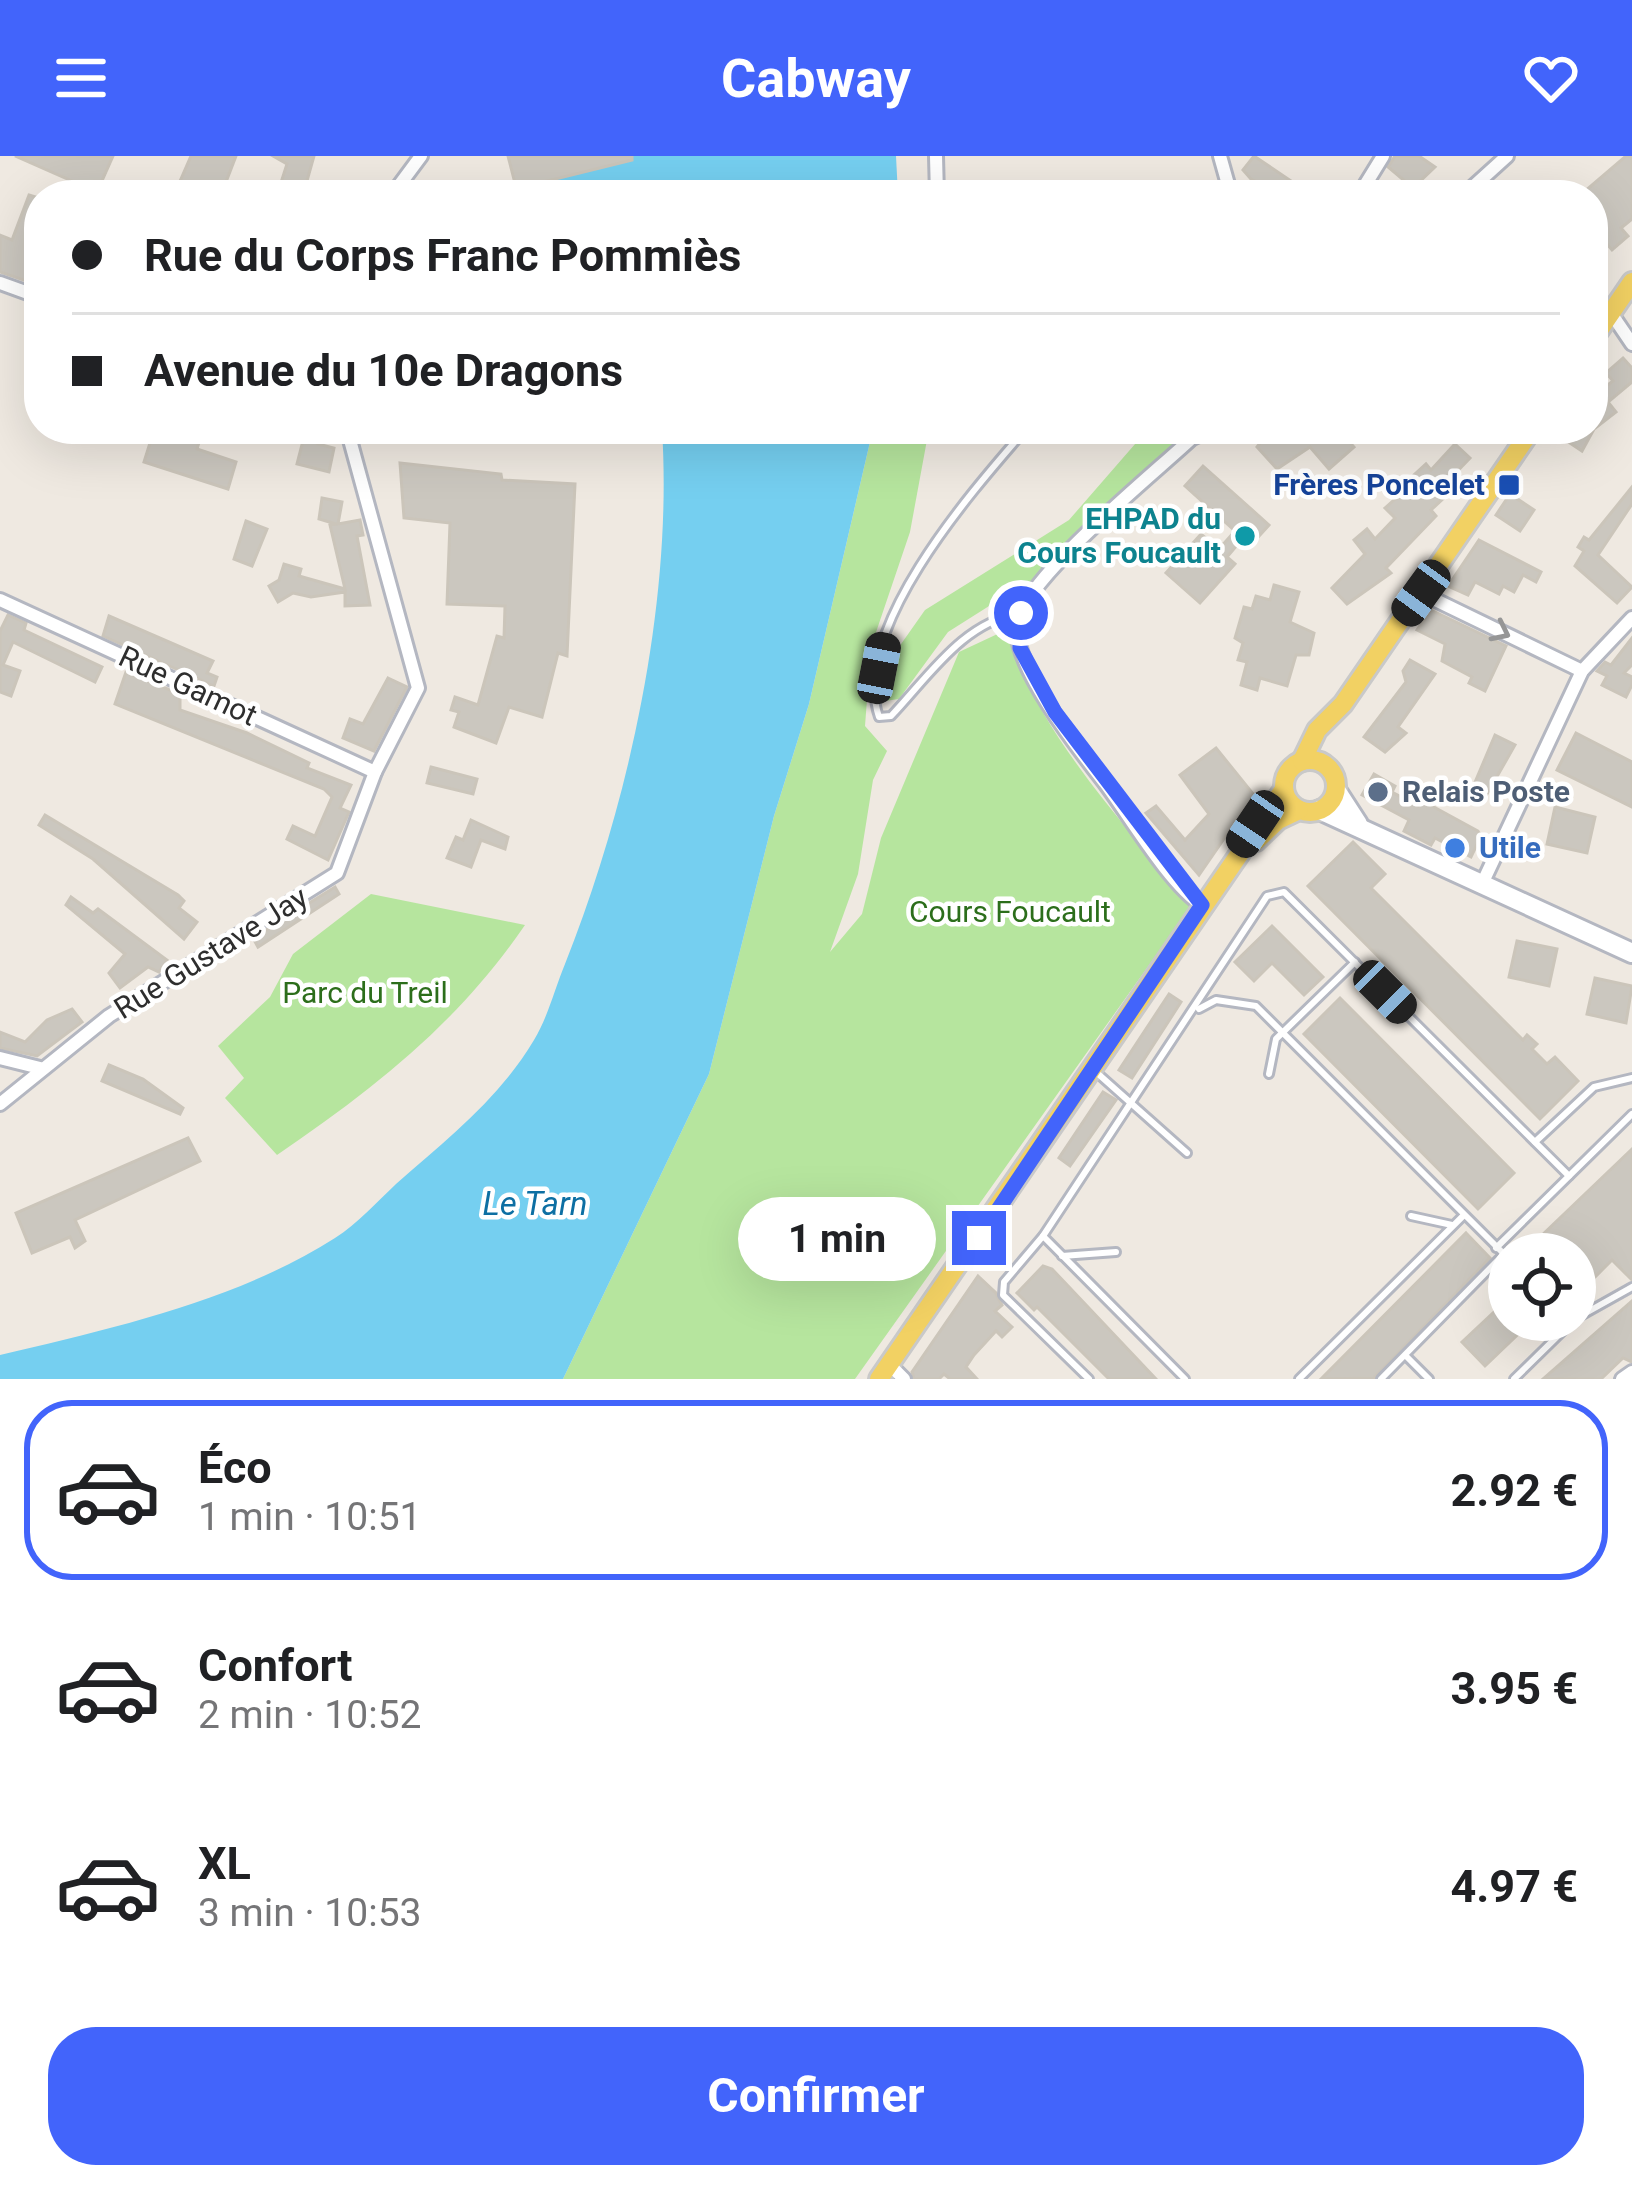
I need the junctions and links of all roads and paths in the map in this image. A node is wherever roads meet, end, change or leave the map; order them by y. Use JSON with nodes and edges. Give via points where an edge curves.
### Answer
{"nodes":[{"id":1,"x":422,"y":156,"type":"edge"},
{"id":2,"x":1507,"y":156,"type":"edge"},
{"id":3,"x":404,"y":180,"type":"edge"},
{"id":4,"x":1481,"y":180,"type":"edge"},
{"id":5,"x":1632,"y":282,"type":"edge"},
{"id":6,"x":1611,"y":313,"type":"junction"},
{"id":7,"x":1608,"y":317,"type":"edge"},
{"id":8,"x":1632,"y":344,"type":"edge"},
{"id":9,"x":351,"y":444,"type":"edge"},
{"id":10,"x":1013,"y":444,"type":"edge"},
{"id":11,"x":1180,"y":444,"type":"edge"},
{"id":12,"x":1522,"y":444,"type":"edge"},
{"id":13,"x":1421,"y":593,"type":"junction"},
{"id":14,"x":0,"y":602,"type":"edge"},
{"id":15,"x":1021,"y":613,"type":"junction"},
{"id":16,"x":1632,"y":618,"type":"edge"},
{"id":17,"x":1582,"y":671,"type":"junction"},
{"id":18,"x":1325,"y":725,"type":"junction"},
{"id":19,"x":1302,"y":761,"type":"junction"},
{"id":20,"x":1327,"y":765,"type":"junction"},
{"id":21,"x":375,"y":772,"type":"junction"},
{"id":22,"x":1284,"y":788,"type":"junction"},
{"id":23,"x":1336,"y":790,"type":"junction"},
{"id":24,"x":1299,"y":810,"type":"junction"},
{"id":25,"x":1320,"y":810,"type":"junction"},
{"id":26,"x":1362,"y":827,"type":"junction"},
{"id":27,"x":1483,"y":884,"type":"junction"},
{"id":28,"x":1202,"y":905,"type":"junction"},
{"id":29,"x":1632,"y":953,"type":"edge"},
{"id":30,"x":1355,"y":962,"type":"junction"},
{"id":31,"x":1197,"y":1010,"type":"junction"},
{"id":32,"x":1282,"y":1032,"type":"junction"},
{"id":33,"x":0,"y":1058,"type":"edge"},
{"id":34,"x":40,"y":1068,"type":"junction"},
{"id":35,"x":1094,"y":1071,"type":"junction"},
{"id":36,"x":1269,"y":1074,"type":"dead end"},
{"id":37,"x":1632,"y":1078,"type":"edge"},
{"id":38,"x":1134,"y":1102,"type":"junction"},
{"id":39,"x":0,"y":1103,"type":"edge"},
{"id":40,"x":1632,"y":1114,"type":"edge"},
{"id":41,"x":1535,"y":1142,"type":"junction"},
{"id":42,"x":1187,"y":1154,"type":"dead end"},
{"id":43,"x":1570,"y":1176,"type":"junction"},
{"id":44,"x":1464,"y":1215,"type":"junction"},
{"id":45,"x":1411,"y":1216,"type":"dead end"},
{"id":46,"x":1452,"y":1225,"type":"junction"},
{"id":47,"x":1520,"y":1233,"type":"edge"},
{"id":48,"x":1043,"y":1236,"type":"junction"},
{"id":49,"x":1488,"y":1238,"type":"edge"},
{"id":50,"x":1116,"y":1252,"type":"dead end"},
{"id":51,"x":1058,"y":1256,"type":"junction"},
{"id":52,"x":1488,"y":1268,"type":"edge"},
{"id":53,"x":1632,"y":1287,"type":"edge"},
{"id":54,"x":1596,"y":1307,"type":"edge"},
{"id":55,"x":1553,"y":1341,"type":"edge"},
{"id":56,"x":1405,"y":1354,"type":"junction"},
{"id":57,"x":1632,"y":1372,"type":"edge"},
{"id":58,"x":891,"y":1374,"type":"edge"},
{"id":59,"x":1089,"y":1379,"type":"edge"},
{"id":60,"x":1185,"y":1379,"type":"edge"},
{"id":61,"x":1299,"y":1379,"type":"edge"},
{"id":62,"x":1381,"y":1379,"type":"edge"},
{"id":63,"x":1429,"y":1379,"type":"edge"},
{"id":64,"x":1514,"y":1379,"type":"edge"},
{"id":65,"x":1622,"y":1379,"type":"edge"}],
"edges":[{"from":1,"to":3,"type":"street"},
{"from":2,"to":4,"type":"street"},
{"from":5,"to":6,"type":"main road"},
{"from":6,"to":7,"type":"main road"},
{"from":6,"to":8,"type":"street"},
{"from":9,"to":21,"type":"street","name":"Rue Gustave Jay","via":[[418,688]]},
{"from":10,"to":15,"type":"lane","via":[[944,525],[916,572],[886,636],[873,700],[879,717],[891,716],[969,633],[991,617]]},
{"from":11,"to":15,"type":"street","via":[[1062,559]]},
{"from":12,"to":13,"type":"main road"},
{"from":13,"to":17,"type":"street","one_way":true},
{"from":13,"to":18,"type":"main road"},
{"from":14,"to":21,"type":"street","name":"Rue Gamot"},
{"from":15,"to":28,"type":"street","via":[[1020,648],[1055,712]]},
{"from":16,"to":17,"type":"street"},
{"from":17,"to":27,"type":"street"},
{"from":18,"to":19,"type":"main road"},
{"from":18,"to":20,"type":"main road"},
{"from":19,"to":20,"type":"main road"},
{"from":19,"to":22,"type":"main road"},
{"from":20,"to":23,"type":"main road"},
{"from":21,"to":34,"type":"street","name":"Rue Gustave Jay","via":[[338,873]]},
{"from":22,"to":24,"type":"main road"},
{"from":22,"to":28,"type":"main road"},
{"from":23,"to":25,"type":"main road"},
{"from":23,"to":26,"type":"street"},
{"from":24,"to":25,"type":"main road"},
{"from":24,"to":28,"type":"main road","via":[[1264,831]]},
{"from":25,"to":26,"type":"street"},
{"from":26,"to":27,"type":"street"},
{"from":27,"to":29,"type":"street"},
{"from":28,"to":35,"type":"main road"},
{"from":30,"to":31,"type":"lane","via":[[1284,892],[1267,896]]},
{"from":30,"to":32,"type":"lane"},
{"from":30,"to":41,"type":"lane"},
{"from":31,"to":32,"type":"lane","via":[[1216,1000],[1256,1006]]},
{"from":31,"to":38,"type":"lane"},
{"from":32,"to":36,"type":"lane"},
{"from":32,"to":44,"type":"lane"},
{"from":33,"to":34,"type":"street"},
{"from":34,"to":39,"type":"street","name":"Rue Gustave Jay"},
{"from":35,"to":38,"type":"lane"},
{"from":35,"to":58,"type":"main road"},
{"from":37,"to":41,"type":"lane","via":[[1594,1087]]},
{"from":38,"to":42,"type":"lane"},
{"from":38,"to":48,"type":"lane"},
{"from":40,"to":43,"type":"lane"},
{"from":41,"to":43,"type":"lane"},
{"from":43,"to":47,"type":"lane"},
{"from":44,"to":46,"type":"lane"},
{"from":44,"to":49,"type":"lane"},
{"from":45,"to":46,"type":"lane"},
{"from":46,"to":61,"type":"lane"},
{"from":48,"to":51,"type":"lane"},
{"from":48,"to":59,"type":"lane","via":[[1004,1282],[1003,1295]]},
{"from":50,"to":51,"type":"lane"},
{"from":51,"to":60,"type":"lane"},
{"from":52,"to":56,"type":"lane"},
{"from":53,"to":54,"type":"lane"},
{"from":55,"to":64,"type":"lane"},
{"from":56,"to":62,"type":"lane"},
{"from":56,"to":63,"type":"lane"},
{"from":57,"to":65,"type":"street"}]}
